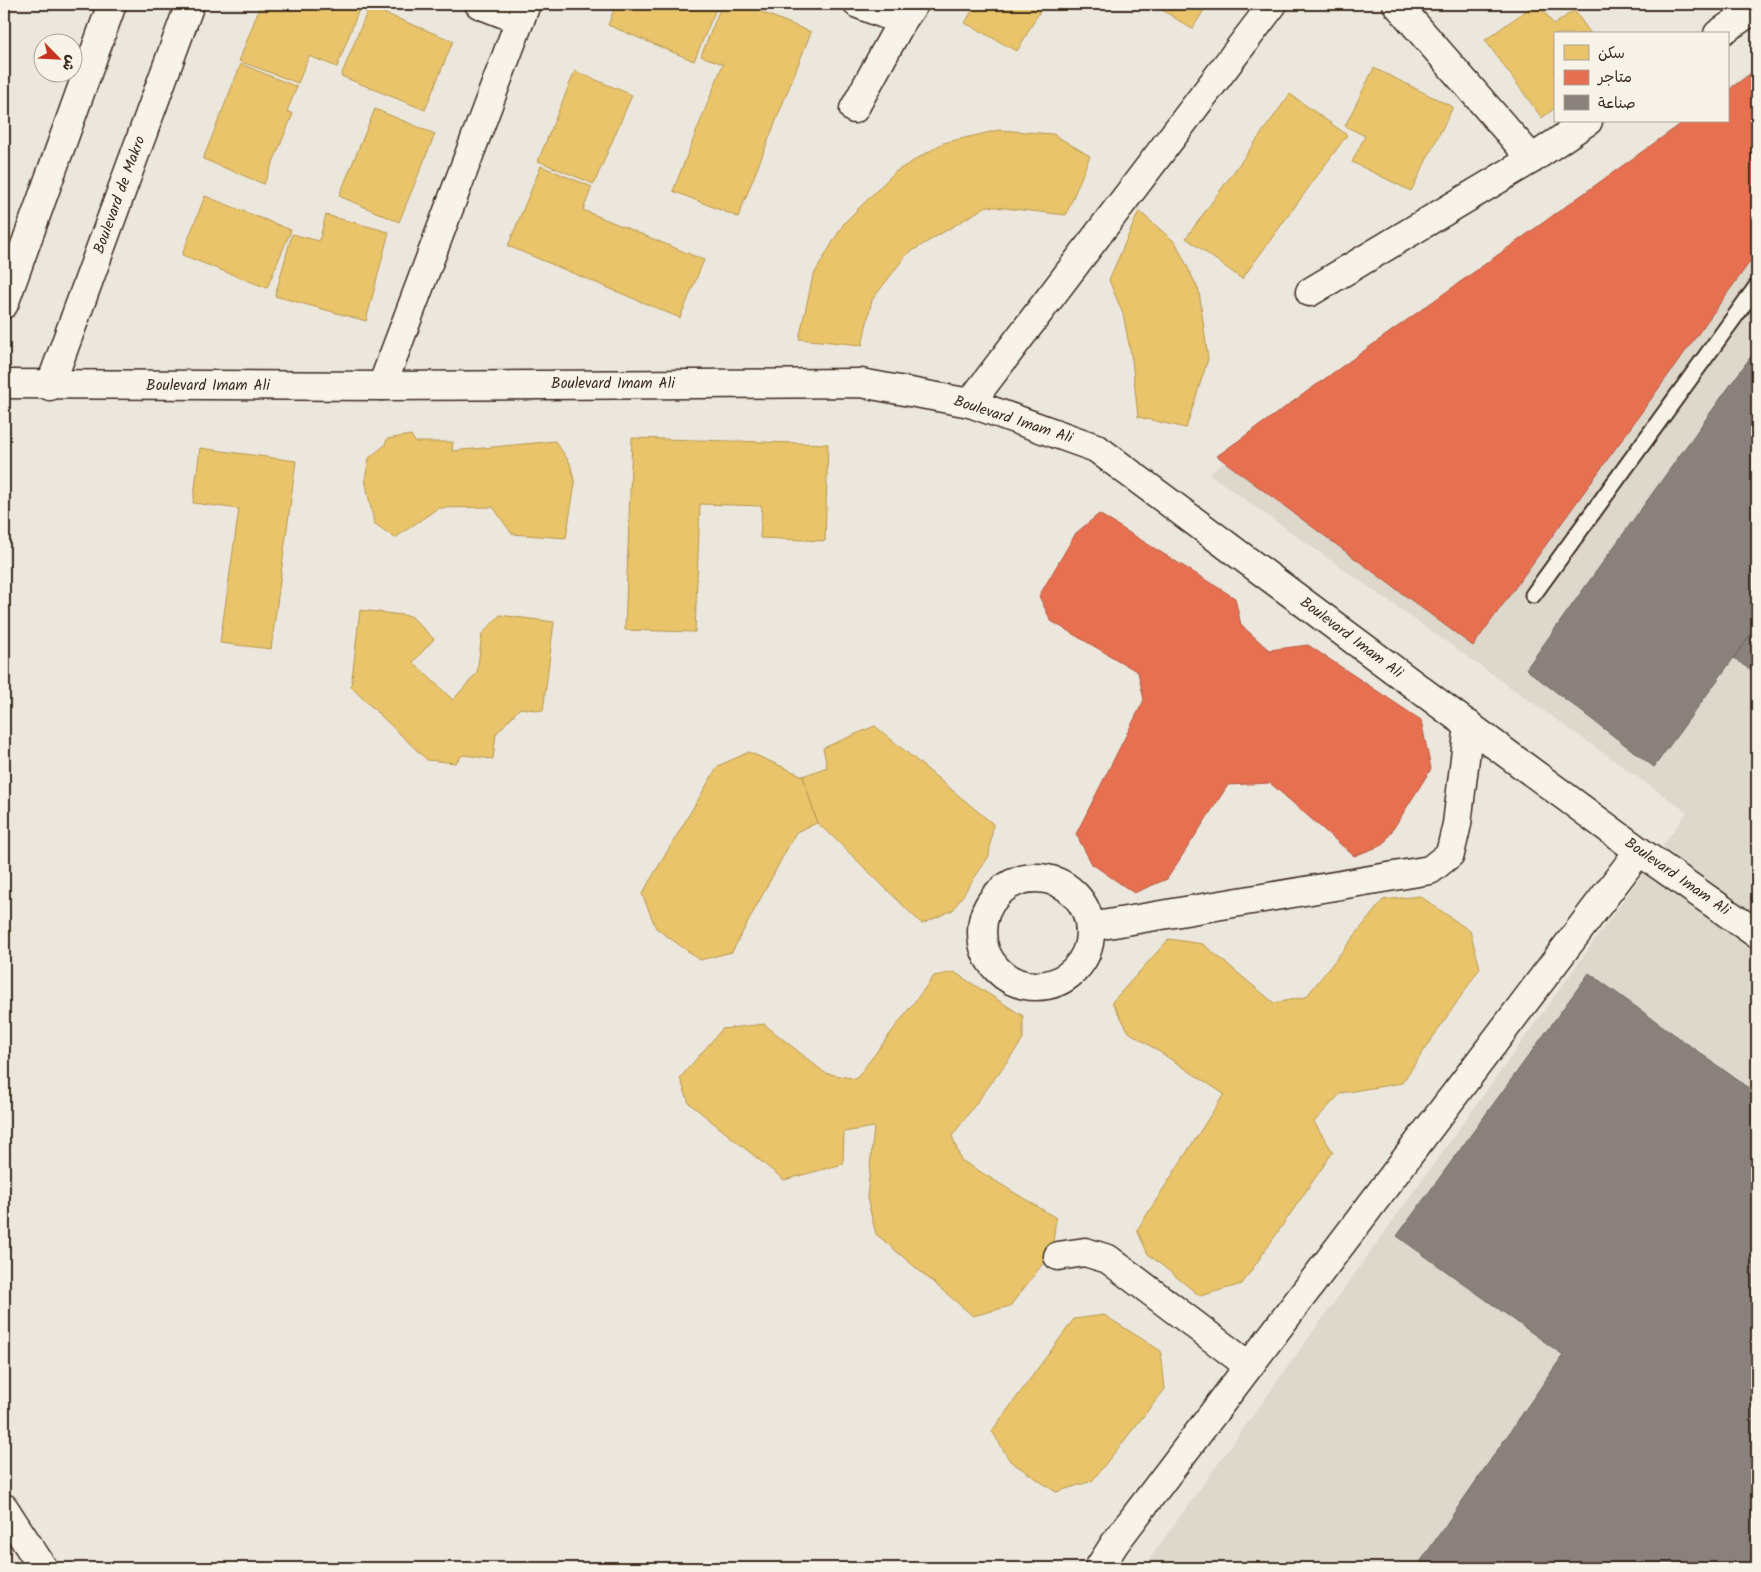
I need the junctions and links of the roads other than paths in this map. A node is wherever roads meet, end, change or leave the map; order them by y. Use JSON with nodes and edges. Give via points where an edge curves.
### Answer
{"nodes":[{"id":1,"x":112,"y":4,"type":"edge"},
{"id":2,"x":190,"y":4,"type":"edge"},
{"id":3,"x":479,"y":4,"type":"edge"},
{"id":4,"x":858,"y":4,"type":"edge"},
{"id":5,"x":1273,"y":4,"type":"edge"},
{"id":6,"x":1397,"y":4,"type":"edge"},
{"id":7,"x":1757,"y":7,"type":"edge"},
{"id":8,"x":523,"y":12,"type":"edge"},
{"id":9,"x":908,"y":12,"type":"edge"},
{"id":10,"x":1721,"y":32,"type":"edge"},
{"id":11,"x":854,"y":109,"type":"dead end"},
{"id":12,"x":1587,"y":122,"type":"edge"},
{"id":13,"x":1532,"y":159,"type":"junction"},
{"id":14,"x":1757,"y":286,"type":"edge"},
{"id":15,"x":1310,"y":292,"type":"dead end"},
{"id":16,"x":4,"y":304,"type":"edge"},
{"id":17,"x":4,"y":384,"type":"edge"},
{"id":18,"x":50,"y":386,"type":"junction"},
{"id":19,"x":382,"y":386,"type":"junction"},
{"id":20,"x":970,"y":404,"type":"junction"},
{"id":21,"x":1533,"y":595,"type":"dead end"},
{"id":22,"x":1469,"y":726,"type":"junction"},
{"id":23,"x":1639,"y":851,"type":"junction"},
{"id":24,"x":1090,"y":927,"type":"dead end"},
{"id":25,"x":1757,"y":934,"type":"edge"},
{"id":26,"x":1058,"y":1256,"type":"dead end"},
{"id":27,"x":1249,"y":1366,"type":"junction"},
{"id":28,"x":4,"y":1508,"type":"edge"},
{"id":29,"x":44,"y":1568,"type":"edge"},
{"id":30,"x":1100,"y":1568,"type":"edge"}],
"edges":[{"from":1,"to":16,"type":"street"},
{"from":2,"to":18,"type":"street","name":"Boulevard de Makro"},
{"from":3,"to":8,"type":"street"},
{"from":4,"to":9,"type":"street"},
{"from":5,"to":20,"type":"street"},
{"from":6,"to":13,"type":"street"},
{"from":7,"to":10,"type":"street"},
{"from":8,"to":19,"type":"street"},
{"from":9,"to":11,"type":"street"},
{"from":12,"to":13,"type":"street"},
{"from":13,"to":15,"type":"street"},
{"from":14,"to":21,"type":"lane"},
{"from":17,"to":18,"type":"street","name":"Boulevard Imam Ali"},
{"from":18,"to":19,"type":"street","name":"Boulevard Imam Ali"},
{"from":19,"to":20,"type":"street","name":"Boulevard Imam Ali","via":[[861,383]]},
{"from":20,"to":22,"type":"street","name":"Boulevard Imam Ali","via":[[1096,448]]},
{"from":22,"to":23,"type":"street","name":"Boulevard Imam Ali"},
{"from":22,"to":24,"type":"street","via":[[1457,824],[1450,854],[1430,870]]},
{"from":23,"to":25,"type":"street","name":"Boulevard Imam Ali"},
{"from":23,"to":27,"type":"street"},
{"from":26,"to":27,"type":"street","via":[[1085,1252],[1108,1259]]},
{"from":27,"to":30,"type":"street"},
{"from":28,"to":29,"type":"street"}]}
